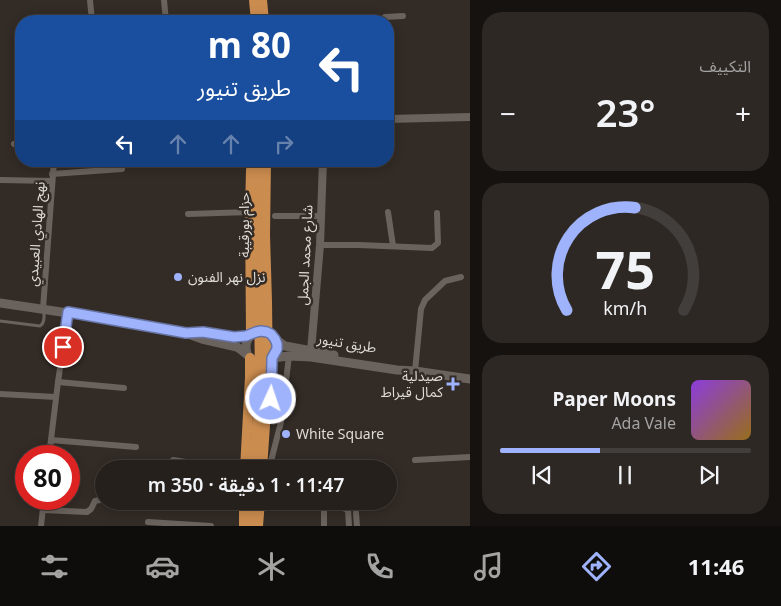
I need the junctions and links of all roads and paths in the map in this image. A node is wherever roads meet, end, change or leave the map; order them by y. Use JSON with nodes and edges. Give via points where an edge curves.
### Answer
{"nodes":[{"id":1,"x":90,"y":0,"type":"edge"},
{"id":2,"x":164,"y":0,"type":"edge"},
{"id":3,"x":254,"y":0,"type":"edge"},
{"id":4,"x":262,"y":0,"type":"edge"},
{"id":5,"x":91,"y":15,"type":"edge"},
{"id":6,"x":165,"y":15,"type":"edge"},
{"id":7,"x":255,"y":15,"type":"edge"},
{"id":8,"x":263,"y":15,"type":"edge"},
{"id":9,"x":404,"y":16,"type":"dead end"},
{"id":10,"x":394,"y":17,"type":"edge"},
{"id":11,"x":470,"y":117,"type":"edge"},
{"id":12,"x":394,"y":119,"type":"edge"},
{"id":13,"x":53,"y":167,"type":"edge"},
{"id":14,"x":252,"y":167,"type":"edge"},
{"id":15,"x":258,"y":167,"type":"edge"},
{"id":16,"x":266,"y":167,"type":"edge"},
{"id":17,"x":271,"y":167,"type":"edge"},
{"id":18,"x":323,"y":167,"type":"edge"},
{"id":19,"x":122,"y":170,"type":"dead end"},
{"id":20,"x":52,"y":178,"type":"junction"},
{"id":21,"x":0,"y":180,"type":"edge"},
{"id":22,"x":250,"y":212,"type":"junction"},
{"id":23,"x":388,"y":212,"type":"dead end"},
{"id":24,"x":437,"y":213,"type":"dead end"},
{"id":25,"x":188,"y":214,"type":"dead end"},
{"id":26,"x":275,"y":216,"type":"dead end"},
{"id":27,"x":320,"y":216,"type":"junction"},
{"id":28,"x":261,"y":235,"type":"junction"},
{"id":29,"x":320,"y":245,"type":"junction"},
{"id":30,"x":393,"y":246,"type":"junction"},
{"id":31,"x":461,"y":277,"type":"dead end"},
{"id":32,"x":0,"y":302,"type":"edge"},
{"id":33,"x":43,"y":309,"type":"junction"},
{"id":34,"x":68,"y":312,"type":"junction"},
{"id":35,"x":0,"y":321,"type":"edge"},
{"id":36,"x":186,"y":333,"type":"junction"},
{"id":37,"x":252,"y":334,"type":"junction"},
{"id":38,"x":274,"y":338,"type":"junction"},
{"id":39,"x":312,"y":351,"type":"junction"},
{"id":40,"x":248,"y":355,"type":"junction"},
{"id":41,"x":289,"y":356,"type":"junction"},
{"id":42,"x":272,"y":358,"type":"junction"},
{"id":43,"x":415,"y":371,"type":"junction"},
{"id":44,"x":470,"y":379,"type":"edge"},
{"id":45,"x":58,"y":382,"type":"junction"},
{"id":46,"x":124,"y":388,"type":"dead end"},
{"id":47,"x":0,"y":394,"type":"edge"},
{"id":48,"x":56,"y":397,"type":"junction"},
{"id":49,"x":51,"y":440,"type":"junction"},
{"id":50,"x":50,"y":445,"type":"edge"},
{"id":51,"x":136,"y":447,"type":"dead end"},
{"id":52,"x":470,"y":457,"type":"edge"},
{"id":53,"x":258,"y":460,"type":"edge"},
{"id":54,"x":259,"y":460,"type":"edge"},
{"id":55,"x":260,"y":460,"type":"edge"},
{"id":56,"x":263,"y":460,"type":"edge"},
{"id":57,"x":415,"y":460,"type":"dead end"},
{"id":58,"x":95,"y":501,"type":"edge"},
{"id":59,"x":43,"y":510,"type":"joint"},
{"id":60,"x":246,"y":510,"type":"edge"},
{"id":61,"x":248,"y":510,"type":"edge"},
{"id":62,"x":259,"y":510,"type":"edge"},
{"id":63,"x":264,"y":510,"type":"edge"},
{"id":64,"x":324,"y":510,"type":"edge"},
{"id":65,"x":348,"y":510,"type":"edge"},
{"id":66,"x":356,"y":513,"type":"dead end"},
{"id":67,"x":148,"y":522,"type":"dead end"},
{"id":68,"x":41,"y":526,"type":"edge"},
{"id":69,"x":211,"y":526,"type":"edge"},
{"id":70,"x":244,"y":526,"type":"edge"},
{"id":71,"x":251,"y":526,"type":"edge"},
{"id":72,"x":258,"y":526,"type":"edge"},
{"id":73,"x":263,"y":526,"type":"edge"},
{"id":74,"x":324,"y":526,"type":"edge"},
{"id":75,"x":349,"y":526,"type":"edge"},
{"id":76,"x":357,"y":526,"type":"edge"}],
"edges":[{"from":1,"to":5,"type":"street"},
{"from":2,"to":6,"type":"street"},
{"from":3,"to":7,"type":"highway"},
{"from":4,"to":8,"type":"highway"},
{"from":9,"to":10,"type":"street"},
{"from":11,"to":12,"type":"street"},
{"from":13,"to":20,"type":"street","name":"نهج الهادي العبيدي"},
{"from":14,"to":22,"type":"highway"},
{"from":15,"to":28,"type":"highway","name":"حزام بورقيبة"},
{"from":16,"to":28,"type":"highway","name":"حزام بورقيبة"},
{"from":17,"to":38,"type":"highway"},
{"from":18,"to":27,"type":"street","name":"شارع محمد الجمل"},
{"from":19,"to":20,"type":"street"},
{"from":20,"to":21,"type":"street"},
{"from":20,"to":33,"type":"street","name":"نهج الهادي العبيدي"},
{"from":22,"to":25,"type":"street"},
{"from":22,"to":37,"type":"highway"},
{"from":23,"to":30,"type":"street"},
{"from":24,"to":30,"type":"street","via":[[438,243],[432,248]]},
{"from":26,"to":27,"type":"street"},
{"from":27,"to":29,"type":"street","name":"شارع محمد الجمل"},
{"from":28,"to":54,"type":"highway","name":"حزام بورقيبة"},
{"from":29,"to":30,"type":"street"},
{"from":29,"to":39,"type":"street","name":"شارع محمد الجمل"},
{"from":31,"to":43,"type":"street","via":[[445,281],[424,300]]},
{"from":32,"to":33,"type":"main road"},
{"from":33,"to":34,"type":"main road"},
{"from":33,"to":35,"type":"lane","via":[[41,326]]},
{"from":34,"to":36,"type":"main road"},
{"from":34,"to":45,"type":"street"},
{"from":36,"to":37,"type":"main road","via":[[234,337]]},
{"from":36,"to":40,"type":"main road","via":[[237,346]]},
{"from":37,"to":38,"type":"main road","via":[[267,332]]},
{"from":37,"to":40,"type":"main road","via":[[246,344]]},
{"from":38,"to":39,"type":"main road","name":"طريق تنيور","via":[[285,346]]},
{"from":38,"to":42,"type":"main road","via":[[277,349]]},
{"from":39,"to":43,"type":"main road","name":"طريق تنيور"},
{"from":40,"to":42,"type":"main road","via":[[258,362]]},
{"from":40,"to":53,"type":"highway"},
{"from":41,"to":42,"type":"main road","name":"طريق تنيور"},
{"from":41,"to":43,"type":"main road","name":"طريق تنيور"},
{"from":41,"to":56,"type":"street","via":[[282,422]]},
{"from":42,"to":55,"type":"highway","via":[[272,382]]},
{"from":43,"to":44,"type":"main road","name":"طريق تنيور"},
{"from":45,"to":46,"type":"street"},
{"from":45,"to":48,"type":"street"},
{"from":47,"to":48,"type":"street"},
{"from":48,"to":49,"type":"street"},
{"from":49,"to":50,"type":"street"},
{"from":49,"to":51,"type":"street"},
{"from":52,"to":57,"type":"street"},
{"from":58,"to":59,"type":"street","via":[[87,512]]},
{"from":59,"to":68,"type":"street"},
{"from":60,"to":70,"type":"highway"},
{"from":61,"to":71,"type":"highway"},
{"from":62,"to":72,"type":"highway"},
{"from":63,"to":73,"type":"highway"},
{"from":64,"to":74,"type":"street"},
{"from":65,"to":75,"type":"street"},
{"from":66,"to":76,"type":"street"},
{"from":67,"to":69,"type":"street"}]}
